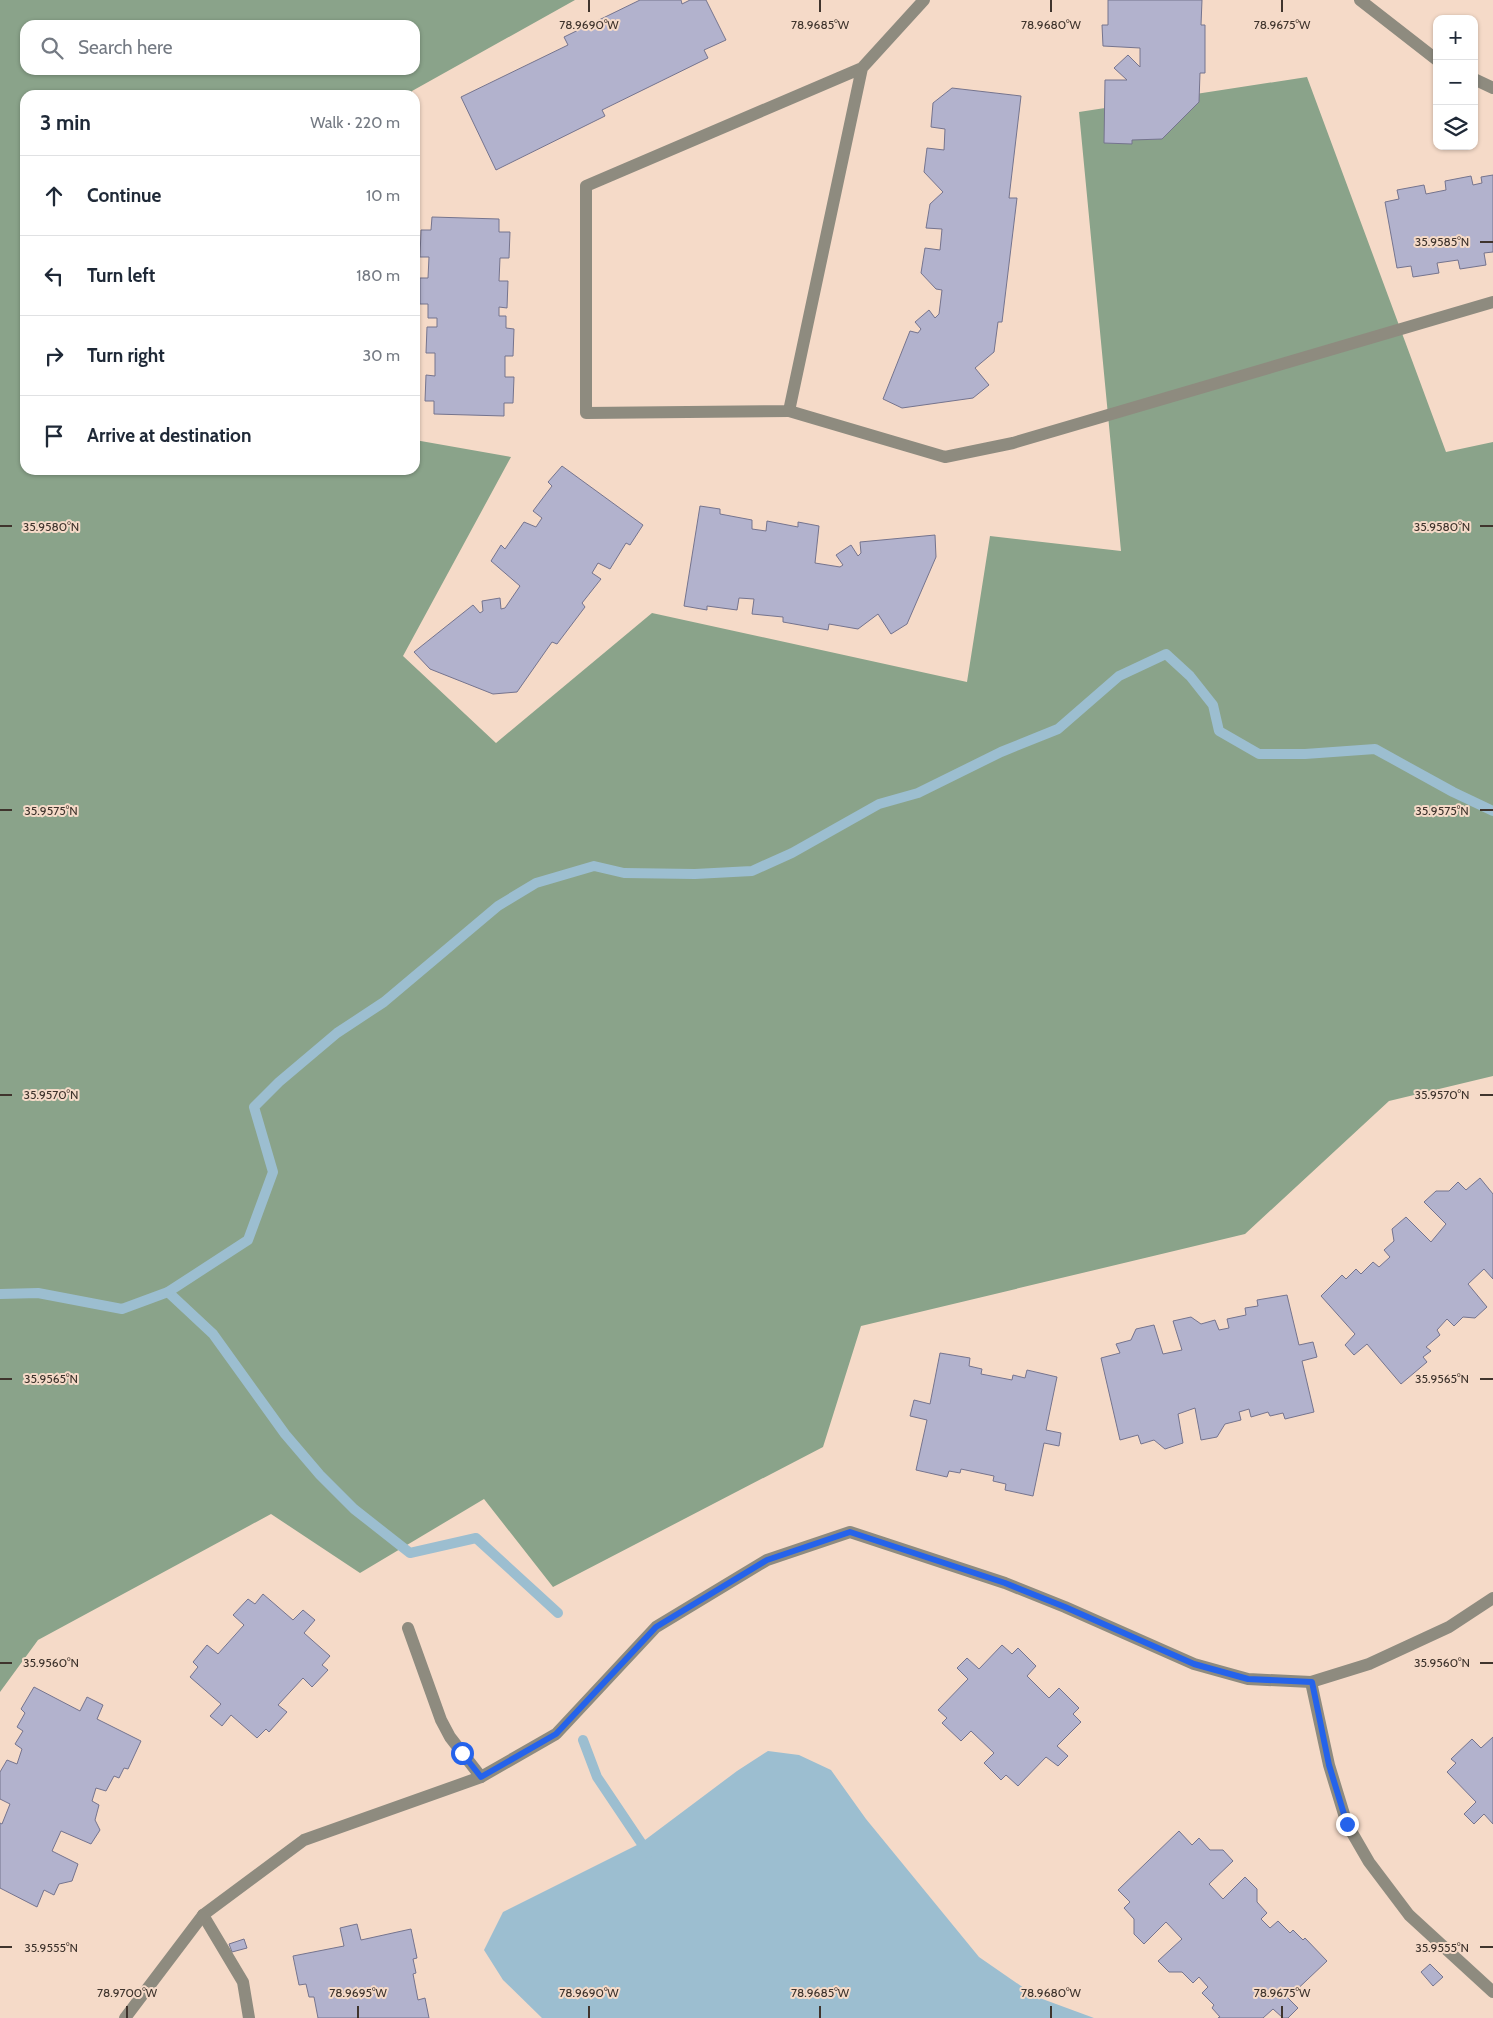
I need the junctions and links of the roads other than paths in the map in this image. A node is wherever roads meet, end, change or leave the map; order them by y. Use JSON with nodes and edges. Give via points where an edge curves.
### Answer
{"nodes":[{"id":1,"x":924,"y":0,"type":"edge"},
{"id":2,"x":1360,"y":0,"type":"edge"},
{"id":3,"x":1433,"y":57,"type":"edge"},
{"id":4,"x":862,"y":68,"type":"junction"},
{"id":5,"x":1478,"y":81,"type":"edge"},
{"id":6,"x":1493,"y":88,"type":"edge"},
{"id":7,"x":1493,"y":302,"type":"edge"},
{"id":8,"x":789,"y":411,"type":"junction"},
{"id":9,"x":1493,"y":1598,"type":"edge"},
{"id":10,"x":408,"y":1628,"type":"dead end"},
{"id":11,"x":1312,"y":1682,"type":"junction"},
{"id":12,"x":481,"y":1777,"type":"junction"},
{"id":13,"x":203,"y":1915,"type":"junction"},
{"id":14,"x":1493,"y":1992,"type":"edge"},
{"id":15,"x":125,"y":2018,"type":"edge"},
{"id":16,"x":249,"y":2018,"type":"edge"}],
"edges":[{"from":1,"to":4,"type":"street"},
{"from":2,"to":3,"type":"street"},
{"from":4,"to":8,"type":"street"},
{"from":4,"to":8,"type":"street","via":[[586,186],[586,413]]},
{"from":5,"to":6,"type":"street"},
{"from":7,"to":8,"type":"street","via":[[1013,443],[944,457]]},
{"from":9,"to":11,"type":"street","via":[[1449,1627],[1369,1664]]},
{"from":10,"to":12,"type":"street","via":[[441,1720]]},
{"from":11,"to":12,"type":"street","via":[[1248,1679],[1194,1664],[1005,1583],[850,1532],[767,1560],[656,1627],[556,1734]]},
{"from":11,"to":14,"type":"street","via":[[1329,1765],[1347,1824],[1369,1862],[1410,1915]]},
{"from":12,"to":13,"type":"street","via":[[304,1840]]},
{"from":13,"to":15,"type":"street"},
{"from":13,"to":16,"type":"street","via":[[243,1982]]}]}
